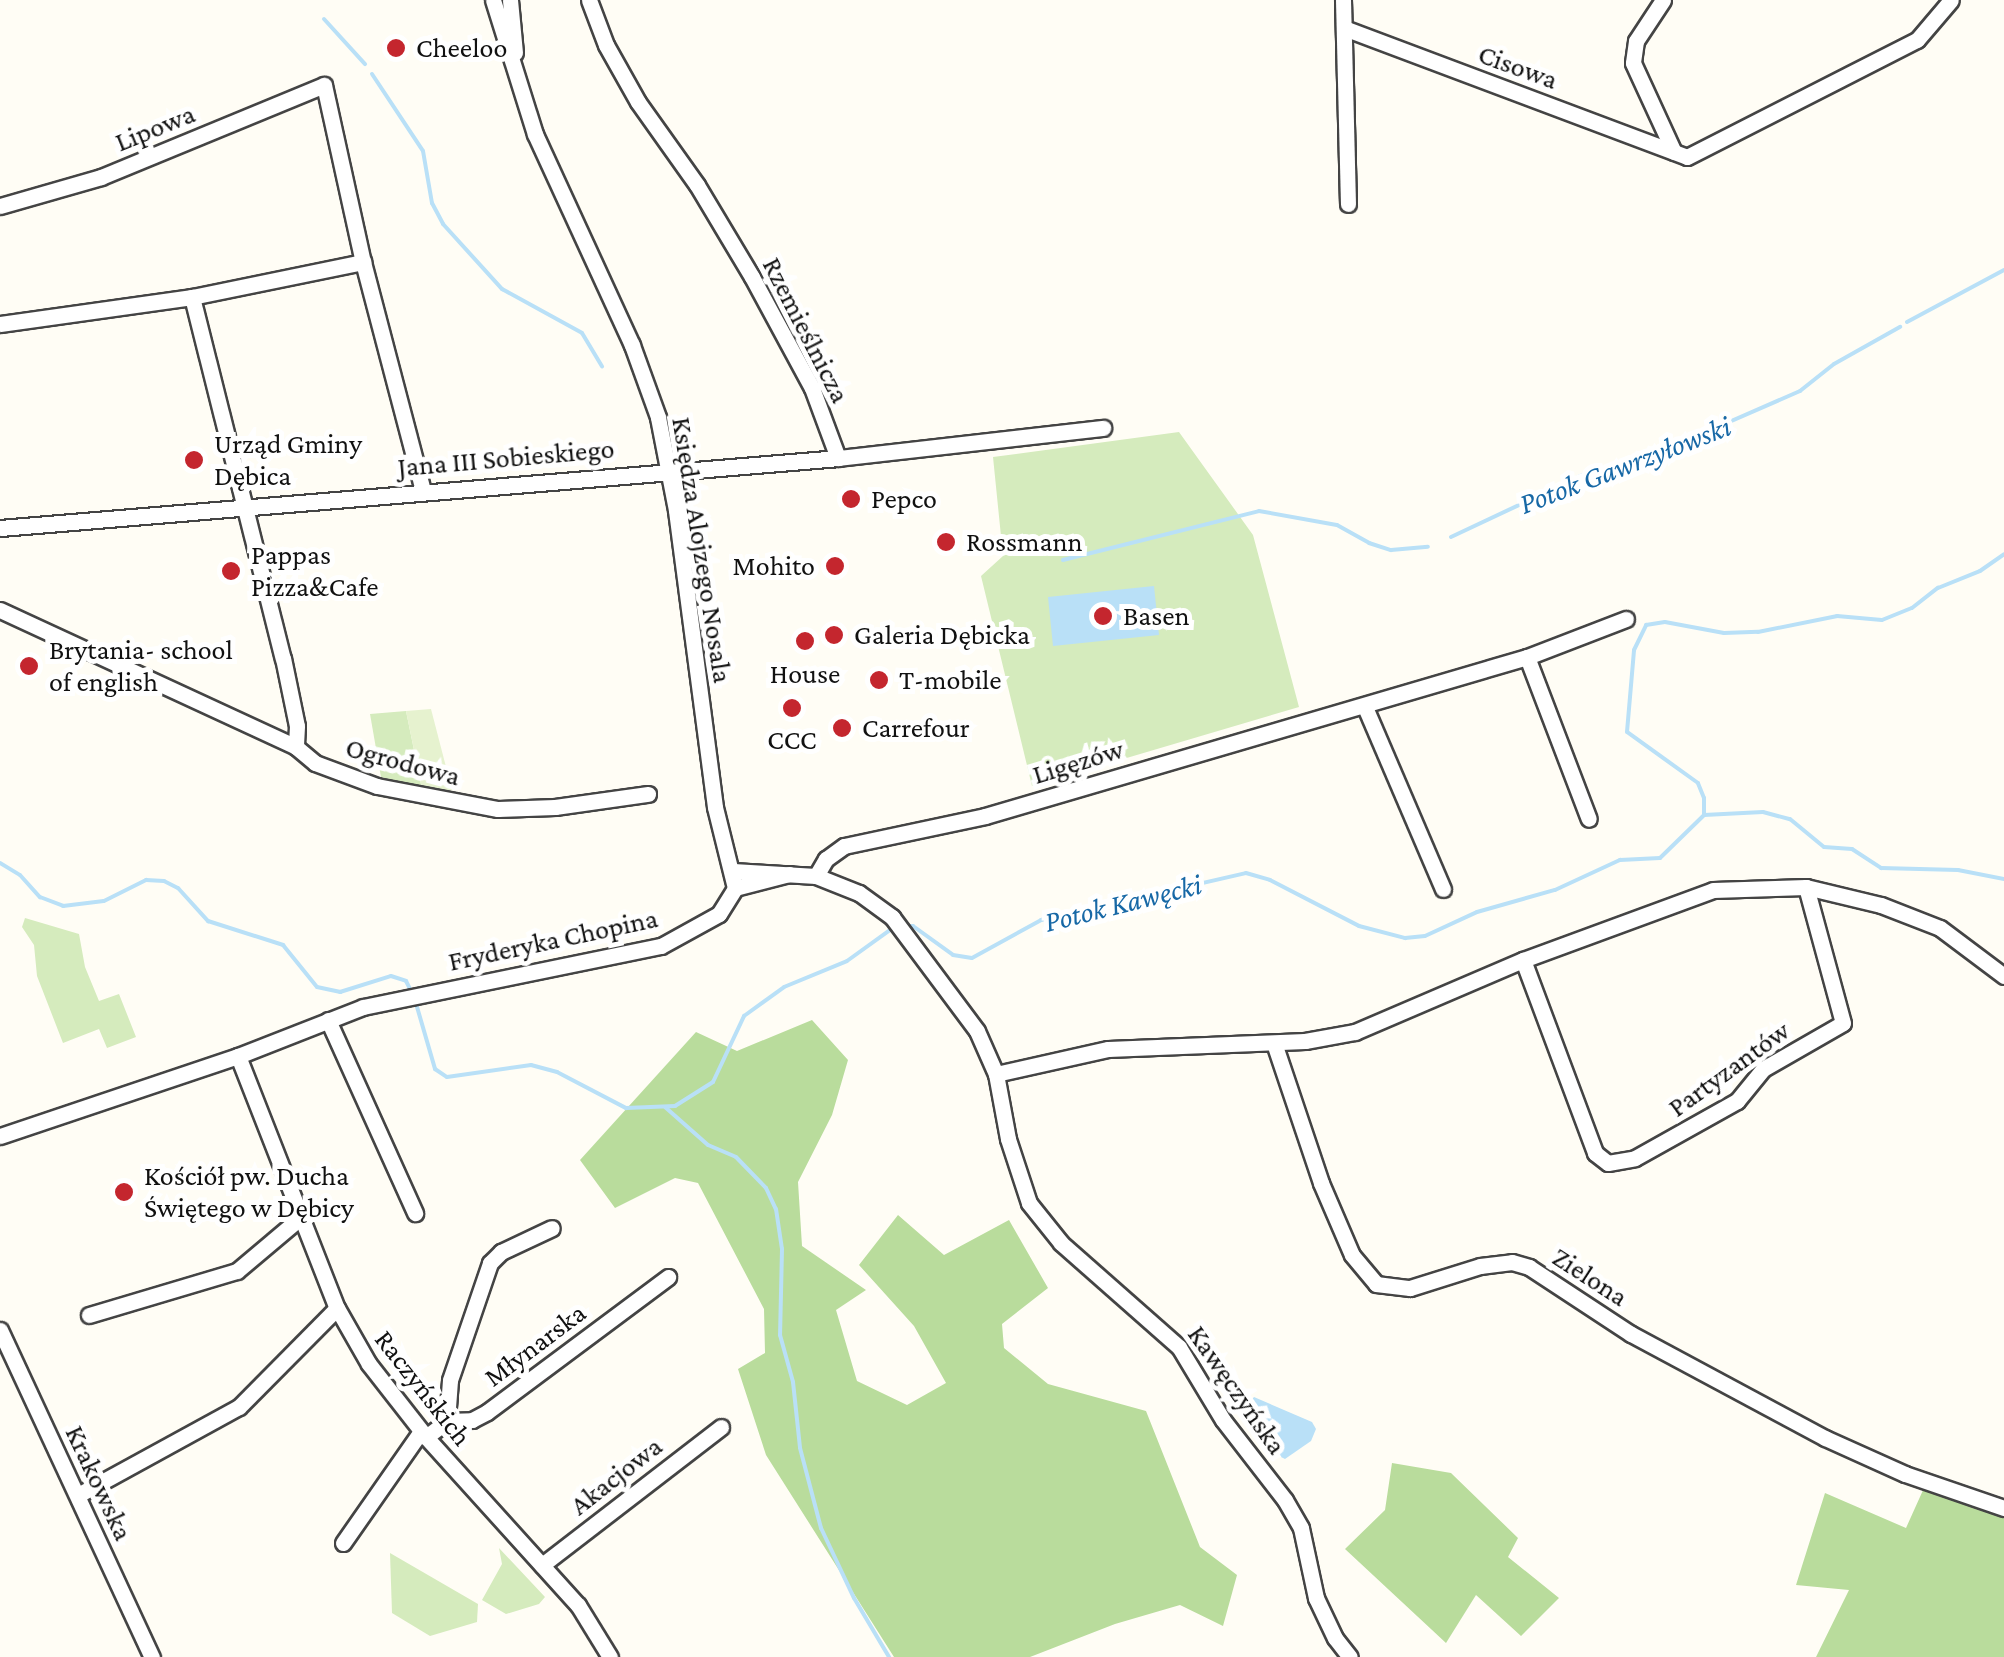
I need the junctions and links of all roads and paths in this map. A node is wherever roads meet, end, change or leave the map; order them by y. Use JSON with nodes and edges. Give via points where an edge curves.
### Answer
{"nodes":[{"id":1,"x":492,"y":0,"type":"edge"},
{"id":2,"x":510,"y":0,"type":"edge"},
{"id":3,"x":589,"y":0,"type":"edge"},
{"id":4,"x":1342,"y":0,"type":"edge"},
{"id":5,"x":1663,"y":0,"type":"edge"},
{"id":6,"x":1951,"y":0,"type":"edge"},
{"id":7,"x":1344,"y":28,"type":"junction"},
{"id":8,"x":519,"y":82,"type":"junction"},
{"id":9,"x":1674,"y":152,"type":"junction"},
{"id":10,"x":1348,"y":204,"type":"dead end"},
{"id":11,"x":0,"y":206,"type":"edge"},
{"id":12,"x":363,"y":262,"type":"junction"},
{"id":13,"x":192,"y":297,"type":"junction"},
{"id":14,"x":0,"y":324,"type":"edge"},
{"id":15,"x":1103,"y":428,"type":"dead end"},
{"id":16,"x":838,"y":458,"type":"junction"},
{"id":17,"x":670,"y":470,"type":"junction"},
{"id":18,"x":422,"y":490,"type":"junction"},
{"id":19,"x":244,"y":506,"type":"junction"},
{"id":20,"x":0,"y":528,"type":"edge"},
{"id":21,"x":0,"y":610,"type":"edge"},
{"id":22,"x":1626,"y":619,"type":"dead end"},
{"id":23,"x":1527,"y":657,"type":"junction"},
{"id":24,"x":1365,"y":707,"type":"junction"},
{"id":25,"x":296,"y":748,"type":"junction"},
{"id":26,"x":648,"y":794,"type":"dead end"},
{"id":27,"x":1589,"y":819,"type":"dead end"},
{"id":28,"x":733,"y":871,"type":"junction"},
{"id":29,"x":790,"y":874,"type":"junction"},
{"id":30,"x":816,"y":876,"type":"junction"},
{"id":31,"x":735,"y":888,"type":"junction"},
{"id":32,"x":1806,"y":888,"type":"junction"},
{"id":33,"x":1443,"y":889,"type":"dead end"},
{"id":34,"x":1524,"y":960,"type":"junction"},
{"id":35,"x":2004,"y":976,"type":"edge"},
{"id":36,"x":328,"y":1020,"type":"junction"},
{"id":37,"x":1274,"y":1043,"type":"junction"},
{"id":38,"x":238,"y":1056,"type":"junction"},
{"id":39,"x":996,"y":1074,"type":"junction"},
{"id":40,"x":4,"y":1138,"type":"edge"},
{"id":41,"x":415,"y":1213,"type":"dead end"},
{"id":42,"x":301,"y":1216,"type":"junction"},
{"id":43,"x":552,"y":1228,"type":"dead end"},
{"id":44,"x":668,"y":1277,"type":"dead end"},
{"id":45,"x":337,"y":1308,"type":"junction"},
{"id":46,"x":90,"y":1316,"type":"dead end"},
{"id":47,"x":0,"y":1330,"type":"edge"},
{"id":48,"x":447,"y":1422,"type":"junction"},
{"id":49,"x":720,"y":1426,"type":"dead end"},
{"id":50,"x":423,"y":1434,"type":"junction"},
{"id":51,"x":78,"y":1495,"type":"junction"},
{"id":52,"x":2004,"y":1508,"type":"edge"},
{"id":53,"x":343,"y":1544,"type":"dead end"},
{"id":54,"x":542,"y":1565,"type":"junction"},
{"id":55,"x":152,"y":1657,"type":"edge"},
{"id":56,"x":610,"y":1657,"type":"edge"},
{"id":57,"x":1350,"y":1657,"type":"edge"}],
"edges":[{"from":1,"to":8,"type":"street","name":"Księdza Alojzego Nosala"},
{"from":2,"to":8,"type":"street","name":"Księdza Alojzego Nosala"},
{"from":3,"to":16,"type":"street","name":"Rzemieślnicza","via":[[638,102],[752,277],[812,388]]},
{"from":4,"to":7,"type":"street"},
{"from":5,"to":9,"type":"street","via":[[1636,41],[1634,63]]},
{"from":6,"to":9,"type":"street","via":[[1918,40],[1687,157]]},
{"from":7,"to":9,"type":"street","name":"Cisowa"},
{"from":7,"to":10,"type":"street"},
{"from":8,"to":17,"type":"street","name":"Księdza Alojzego Nosala","via":[[535,134],[632,345]]},
{"from":11,"to":12,"type":"street","name":"Lipowa","via":[[100,177],[324,85]]},
{"from":12,"to":13,"type":"street"},
{"from":12,"to":18,"type":"street"},
{"from":13,"to":14,"type":"street"},
{"from":13,"to":19,"type":"street"},
{"from":15,"to":16,"type":"street"},
{"from":16,"to":17,"type":"street","name":"Jana III Sobieskiego"},
{"from":17,"to":18,"type":"street","name":"Jana III Sobieskiego"},
{"from":17,"to":28,"type":"street","name":"Księdza Alojzego Nosala","via":[[715,807]]},
{"from":18,"to":19,"type":"street","name":"Jana III Sobieskiego"},
{"from":19,"to":20,"type":"street","name":"Jana III Sobieskiego"},
{"from":19,"to":25,"type":"street","via":[[297,726]]},
{"from":21,"to":25,"type":"street","name":"Ogrodowa"},
{"from":22,"to":23,"type":"street","name":"Ligęzów"},
{"from":23,"to":24,"type":"street","name":"Ligęzów"},
{"from":23,"to":27,"type":"street"},
{"from":24,"to":30,"type":"street","name":"Ligęzów","via":[[985,816],[844,846]]},
{"from":24,"to":33,"type":"street"},
{"from":25,"to":26,"type":"street","name":"Ogrodowa","via":[[315,764],[377,786],[498,810]]},
{"from":28,"to":29,"type":"street"},
{"from":28,"to":31,"type":"street"},
{"from":29,"to":30,"type":"street"},
{"from":29,"to":31,"type":"street"},
{"from":30,"to":39,"type":"street","via":[[859,893],[892,917],[977,1031]]},
{"from":31,"to":36,"type":"street","name":"Fryderyka Chopina","via":[[719,914],[661,946],[412,995]]},
{"from":32,"to":34,"type":"street","via":[[1713,890]]},
{"from":32,"to":34,"type":"street","name":"Partyzantów","via":[[1843,1022],[1763,1069],[1737,1102],[1635,1158],[1608,1163],[1595,1153]]},
{"from":32,"to":35,"type":"street","via":[[1881,905],[1940,928]]},
{"from":34,"to":37,"type":"street","via":[[1354,1032]]},
{"from":36,"to":38,"type":"street","name":"Fryderyka Chopina"},
{"from":36,"to":41,"type":"street"},
{"from":37,"to":39,"type":"street","via":[[1108,1049]]},
{"from":37,"to":52,"type":"street","name":"Zielona","via":[[1321,1183],[1352,1255],[1376,1284],[1410,1288],[1488,1264],[1530,1267],[1632,1334],[1825,1438]]},
{"from":38,"to":40,"type":"street","name":"Fryderyka Chopina"},
{"from":38,"to":42,"type":"street","name":"Raczyńskich"},
{"from":39,"to":57,"type":"street","name":"Kawęczyńska","via":[[1029,1202],[1062,1243],[1179,1347],[1293,1514],[1316,1598]]},
{"from":42,"to":45,"type":"street","name":"Raczyńskich"},
{"from":42,"to":46,"type":"street","via":[[236,1271]]},
{"from":43,"to":48,"type":"street","via":[[490,1263],[450,1380]]},
{"from":44,"to":48,"type":"street","name":"Młynarska","via":[[487,1412]]},
{"from":45,"to":50,"type":"street","name":"Raczyńskich","via":[[368,1364]]},
{"from":45,"to":51,"type":"street","via":[[239,1407]]},
{"from":47,"to":51,"type":"street","name":"Krakowska"},
{"from":48,"to":50,"type":"street","name":"Młynarska"},
{"from":49,"to":54,"type":"street","name":"Akacjowa"},
{"from":50,"to":53,"type":"street","name":"Młynarska"},
{"from":50,"to":54,"type":"street","name":"Raczyńskich"},
{"from":51,"to":55,"type":"street","name":"Krakowska"},
{"from":54,"to":56,"type":"street","name":"Raczyńskich","via":[[578,1605]]}]}
